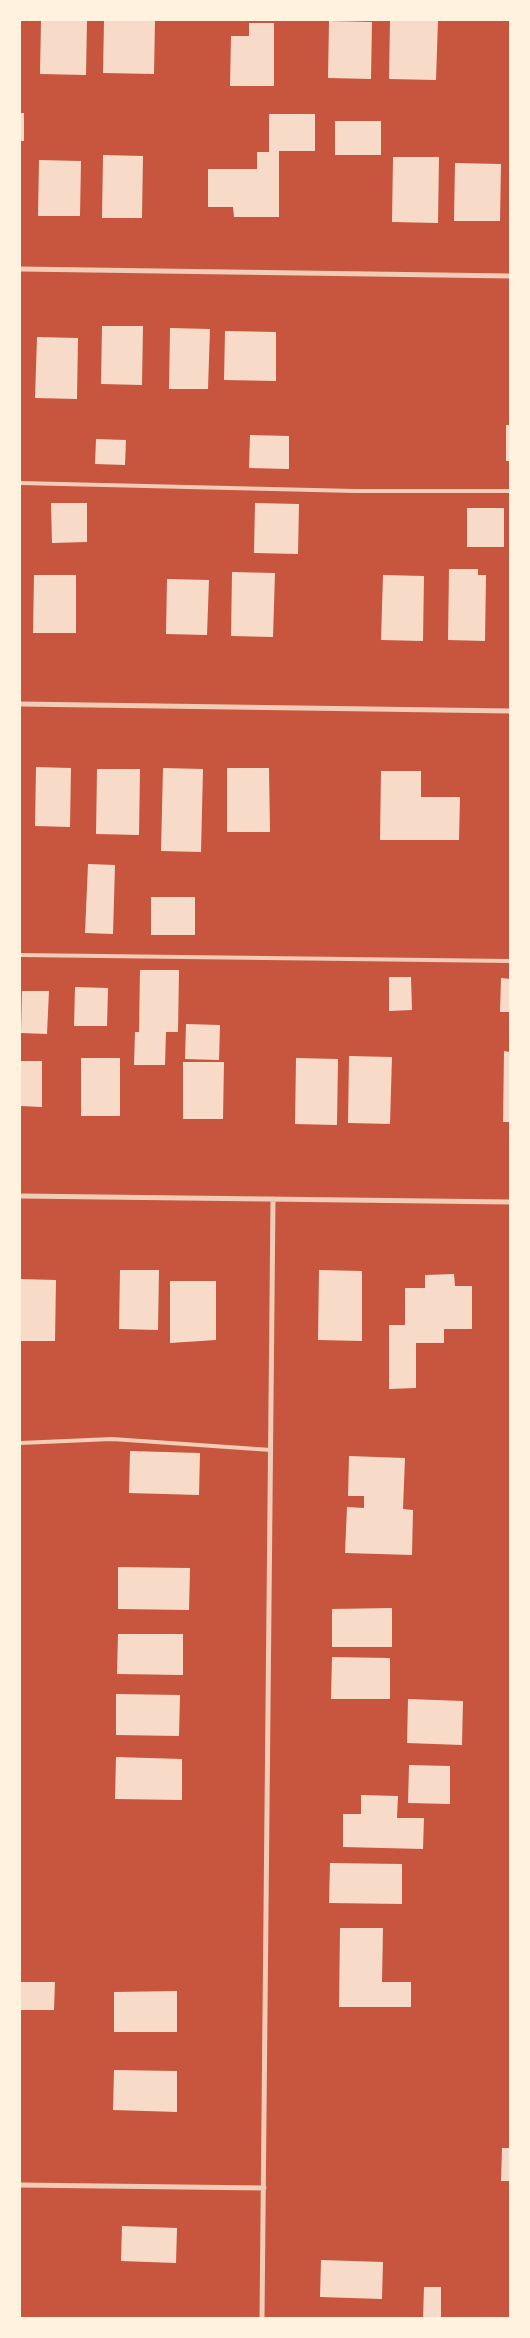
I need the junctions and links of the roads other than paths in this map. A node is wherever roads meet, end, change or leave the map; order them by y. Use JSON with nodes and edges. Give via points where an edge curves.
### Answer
{"nodes":[{"id":1,"x":20,"y":269,"type":"edge"},
{"id":2,"x":510,"y":276,"type":"edge"},
{"id":3,"x":20,"y":483,"type":"edge"},
{"id":4,"x":510,"y":491,"type":"edge"},
{"id":5,"x":20,"y":704,"type":"edge"},
{"id":6,"x":510,"y":711,"type":"edge"},
{"id":7,"x":20,"y":955,"type":"edge"},
{"id":8,"x":510,"y":961,"type":"edge"},
{"id":9,"x":20,"y":1196,"type":"edge"},
{"id":10,"x":273,"y":1199,"type":"junction"},
{"id":11,"x":510,"y":1202,"type":"edge"},
{"id":12,"x":20,"y":1443,"type":"edge"},
{"id":13,"x":271,"y":1450,"type":"junction"},
{"id":14,"x":20,"y":2185,"type":"edge"},
{"id":15,"x":264,"y":2188,"type":"junction"},
{"id":16,"x":262,"y":2318,"type":"edge"}],
"edges":[{"from":1,"to":2,"type":"street"},
{"from":3,"to":4,"type":"lane","via":[[355,491]]},
{"from":5,"to":6,"type":"street"},
{"from":7,"to":8,"type":"lane"},
{"from":9,"to":10,"type":"street"},
{"from":10,"to":11,"type":"street"},
{"from":10,"to":13,"type":"street"},
{"from":12,"to":13,"type":"lane","via":[[112,1438]]},
{"from":13,"to":15,"type":"street"},
{"from":14,"to":15,"type":"street"},
{"from":15,"to":16,"type":"street"}]}
